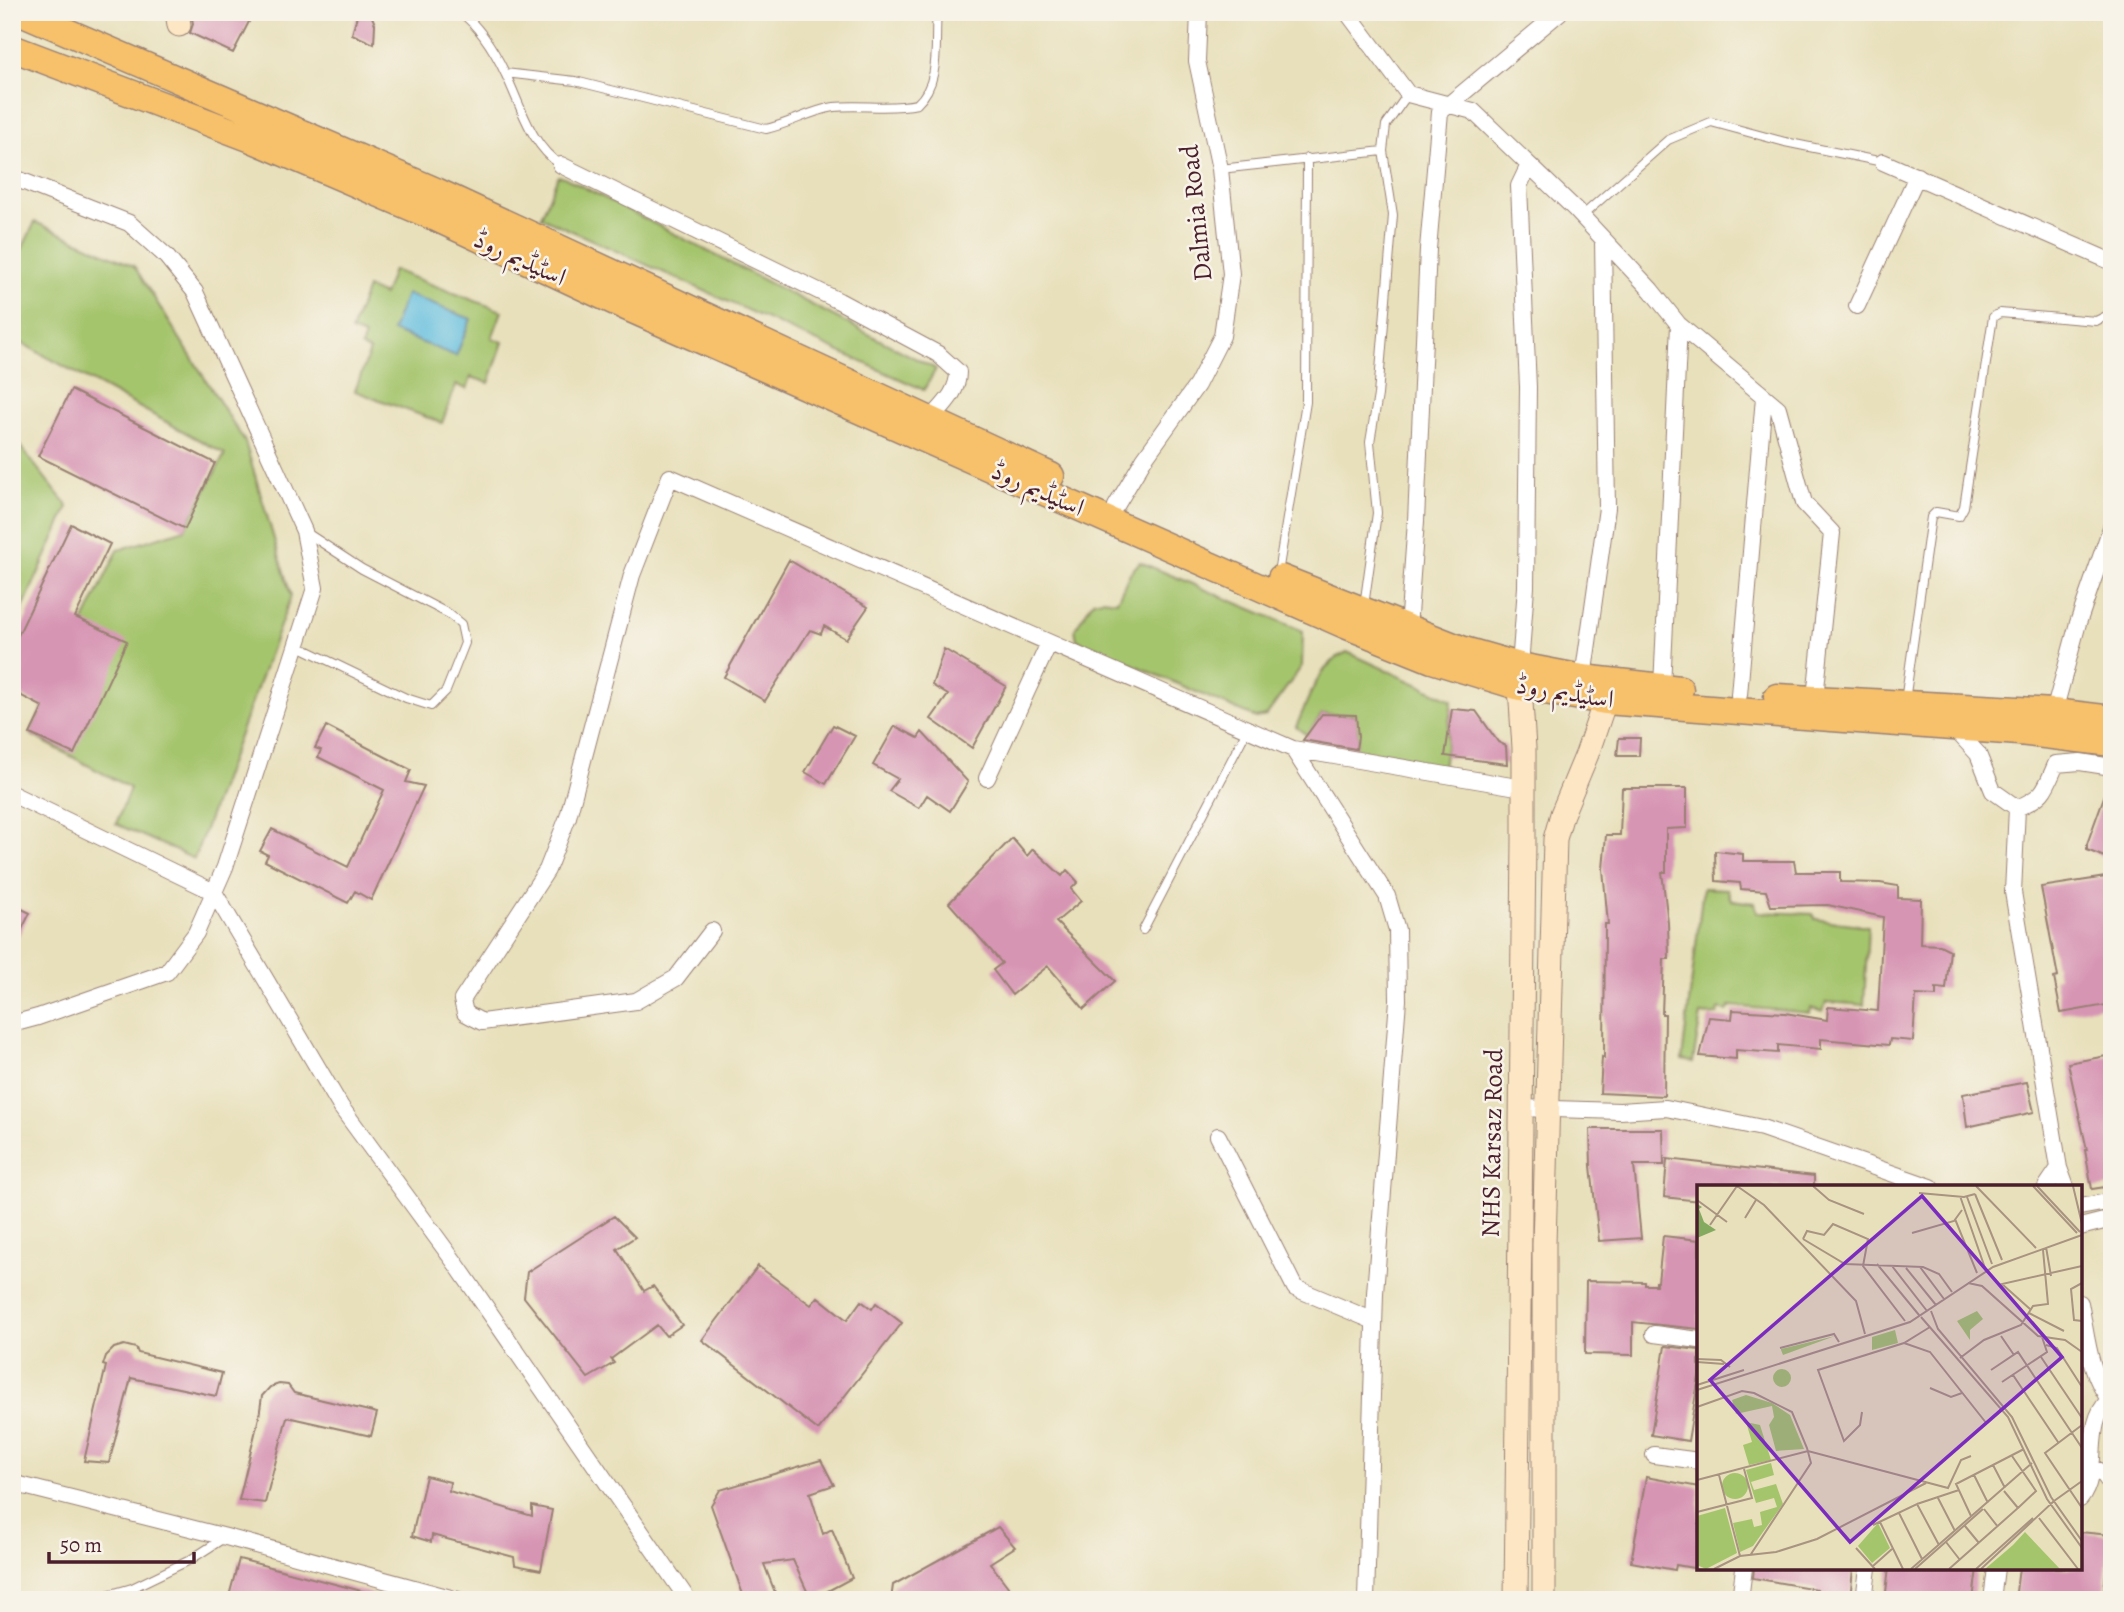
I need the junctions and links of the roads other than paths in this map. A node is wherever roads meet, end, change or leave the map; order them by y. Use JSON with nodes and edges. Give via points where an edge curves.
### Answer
{"nodes":[{"id":1,"x":21,"y":12,"type":"edge"},
{"id":2,"x":460,"y":12,"type":"edge"},
{"id":3,"x":937,"y":12,"type":"edge"},
{"id":4,"x":1199,"y":12,"type":"edge"},
{"id":5,"x":1347,"y":12,"type":"edge"},
{"id":6,"x":1560,"y":12,"type":"edge"},
{"id":7,"x":469,"y":15,"type":"edge"},
{"id":8,"x":12,"y":48,"type":"edge"},
{"id":9,"x":505,"y":73,"type":"junction"},
{"id":10,"x":1408,"y":94,"type":"junction"},
{"id":11,"x":1448,"y":104,"type":"junction"},
{"id":12,"x":1383,"y":150,"type":"junction"},
{"id":13,"x":1307,"y":158,"type":"junction"},
{"id":14,"x":1883,"y":162,"type":"joint"},
{"id":15,"x":561,"y":165,"type":"joint"},
{"id":16,"x":1530,"y":165,"type":"junction"},
{"id":17,"x":1220,"y":169,"type":"junction"},
{"id":18,"x":1917,"y":176,"type":"junction"},
{"id":19,"x":12,"y":177,"type":"edge"},
{"id":20,"x":1582,"y":216,"type":"junction"},
{"id":21,"x":1603,"y":239,"type":"junction"},
{"id":22,"x":2112,"y":262,"type":"edge"},
{"id":23,"x":1857,"y":306,"type":"dead end"},
{"id":24,"x":2112,"y":313,"type":"edge"},
{"id":25,"x":1679,"y":325,"type":"junction"},
{"id":26,"x":1764,"y":397,"type":"junction"},
{"id":27,"x":930,"y":420,"type":"junction"},
{"id":28,"x":1116,"y":506,"type":"junction"},
{"id":29,"x":2112,"y":525,"type":"edge"},
{"id":30,"x":304,"y":531,"type":"junction"},
{"id":31,"x":1277,"y":576,"type":"junction"},
{"id":32,"x":1363,"y":612,"type":"junction"},
{"id":33,"x":1408,"y":628,"type":"junction"},
{"id":34,"x":1049,"y":643,"type":"junction"},
{"id":35,"x":298,"y":646,"type":"junction"},
{"id":36,"x":1520,"y":677,"type":"junction"},
{"id":37,"x":1583,"y":678,"type":"junction"},
{"id":38,"x":1662,"y":687,"type":"junction"},
{"id":39,"x":1739,"y":695,"type":"junction"},
{"id":40,"x":1815,"y":698,"type":"junction"},
{"id":41,"x":1605,"y":701,"type":"junction"},
{"id":42,"x":1905,"y":704,"type":"junction"},
{"id":43,"x":2054,"y":712,"type":"junction"},
{"id":44,"x":2112,"y":719,"type":"edge"},
{"id":45,"x":1953,"y":727,"type":"junction"},
{"id":46,"x":1247,"y":730,"type":"junction"},
{"id":47,"x":2112,"y":743,"type":"edge"},
{"id":48,"x":1293,"y":749,"type":"junction"},
{"id":49,"x":2112,"y":767,"type":"edge"},
{"id":50,"x":987,"y":778,"type":"dead end"},
{"id":51,"x":1523,"y":788,"type":"junction"},
{"id":52,"x":12,"y":794,"type":"edge"},
{"id":53,"x":2017,"y":808,"type":"junction"},
{"id":54,"x":1555,"y":839,"type":"junction"},
{"id":55,"x":1524,"y":840,"type":"junction"},
{"id":56,"x":214,"y":892,"type":"junction"},
{"id":57,"x":1143,"y":930,"type":"dead end"},
{"id":58,"x":712,"y":931,"type":"dead end"},
{"id":59,"x":12,"y":1024,"type":"edge"},
{"id":60,"x":1520,"y":1108,"type":"junction"},
{"id":61,"x":1548,"y":1109,"type":"junction"},
{"id":62,"x":1218,"y":1136,"type":"dead end"},
{"id":63,"x":2059,"y":1168,"type":"junction"},
{"id":64,"x":1925,"y":1185,"type":"edge"},
{"id":65,"x":2047,"y":1185,"type":"edge"},
{"id":66,"x":2065,"y":1185,"type":"edge"},
{"id":67,"x":2112,"y":1201,"type":"edge"},
{"id":68,"x":2082,"y":1207,"type":"edge"},
{"id":69,"x":2112,"y":1219,"type":"edge"},
{"id":70,"x":2082,"y":1226,"type":"edge"},
{"id":71,"x":2082,"y":1313,"type":"edge"},
{"id":72,"x":1374,"y":1321,"type":"junction"},
{"id":73,"x":1654,"y":1334,"type":"dead end"},
{"id":74,"x":1697,"y":1340,"type":"edge"},
{"id":75,"x":2110,"y":1402,"type":"edge"},
{"id":76,"x":1654,"y":1455,"type":"dead end"},
{"id":77,"x":1697,"y":1461,"type":"edge"},
{"id":78,"x":2091,"y":1467,"type":"junction"},
{"id":79,"x":12,"y":1482,"type":"edge"},
{"id":80,"x":2112,"y":1486,"type":"edge"},
{"id":81,"x":2082,"y":1496,"type":"edge"},
{"id":82,"x":226,"y":1537,"type":"junction"},
{"id":83,"x":1744,"y":1570,"type":"edge"},
{"id":84,"x":1868,"y":1570,"type":"edge"},
{"id":85,"x":1996,"y":1570,"type":"edge"},
{"id":86,"x":90,"y":1600,"type":"edge"},
{"id":87,"x":458,"y":1600,"type":"edge"},
{"id":88,"x":688,"y":1600,"type":"edge"},
{"id":89,"x":1366,"y":1600,"type":"edge"},
{"id":90,"x":1516,"y":1600,"type":"edge"},
{"id":91,"x":1544,"y":1600,"type":"edge"},
{"id":92,"x":1740,"y":1600,"type":"edge"},
{"id":93,"x":1864,"y":1600,"type":"edge"},
{"id":94,"x":1992,"y":1600,"type":"edge"}],
"edges":[{"from":1,"to":27,"type":"main road","name":"اسٹیڈیم روڈ","via":[[436,191]]},
{"from":2,"to":7,"type":"lane"},
{"from":3,"to":9,"type":"lane","via":[[933,76],[917,104],[837,107],[766,129],[575,81]]},
{"from":4,"to":17,"type":"street","name":"Dalmia Road","via":[[1197,61]]},
{"from":5,"to":10,"type":"street"},
{"from":6,"to":11,"type":"street"},
{"from":7,"to":9,"type":"lane"},
{"from":8,"to":36,"type":"main road","name":"اسٹیڈیم روڈ","via":[[249,138],[423,213],[1345,625],[1432,660]]},
{"from":9,"to":15,"type":"lane","via":[[545,153]]},
{"from":10,"to":11,"type":"street"},
{"from":10,"to":12,"type":"lane","via":[[1386,125]]},
{"from":11,"to":16,"type":"street","via":[[1473,111]]},
{"from":11,"to":33,"type":"street","via":[[1440,112],[1435,147]]},
{"from":12,"to":13,"type":"lane"},
{"from":12,"to":32,"type":"lane","via":[[1393,215],[1370,442],[1377,513]]},
{"from":13,"to":17,"type":"lane"},
{"from":13,"to":31,"type":"lane","via":[[1306,402]]},
{"from":14,"to":18,"type":"street"},
{"from":14,"to":20,"type":"lane","via":[[1711,122],[1668,140]]},
{"from":15,"to":27,"type":"street","via":[[839,301],[938,355],[958,372],[958,380],[955,391]]},
{"from":16,"to":20,"type":"street"},
{"from":16,"to":36,"type":"street","via":[[1519,186],[1528,387],[1526,587]]},
{"from":17,"to":28,"type":"street","name":"Dalmia Road","via":[[1231,274],[1222,336],[1197,385]]},
{"from":18,"to":22,"type":"street"},
{"from":18,"to":23,"type":"street"},
{"from":19,"to":30,"type":"street","via":[[129,223],[166,256],[195,292]]},
{"from":20,"to":21,"type":"street"},
{"from":21,"to":25,"type":"street"},
{"from":21,"to":37,"type":"street","via":[[1607,508]]},
{"from":24,"to":42,"type":"lane","via":[[2096,321],[2000,313],[1993,317],[1964,508],[1959,516],[1936,512],[1931,517]]},
{"from":25,"to":26,"type":"street"},
{"from":25,"to":38,"type":"street"},
{"from":26,"to":39,"type":"street"},
{"from":26,"to":40,"type":"street","via":[[1777,408],[1804,503],[1832,533]]},
{"from":27,"to":28,"type":"main road","name":"اسٹیڈیم روڈ"},
{"from":28,"to":31,"type":"main road","name":"اسٹیڈیم روڈ"},
{"from":29,"to":43,"type":"street"},
{"from":30,"to":35,"type":"street","via":[[315,588]]},
{"from":30,"to":35,"type":"lane","via":[[362,569],[449,614],[461,624],[465,643],[446,691],[431,706]]},
{"from":31,"to":32,"type":"main road","name":"اسٹیڈیم روڈ"},
{"from":32,"to":33,"type":"main road","name":"اسٹیڈیم روڈ"},
{"from":33,"to":36,"type":"main road","name":"اسٹیڈیم روڈ"},
{"from":34,"to":46,"type":"street"},
{"from":34,"to":50,"type":"street"},
{"from":34,"to":58,"type":"street","via":[[670,477],[632,575],[568,817],[547,870],[462,1000],[465,1013],[482,1021],[636,1001],[676,978]]},
{"from":35,"to":56,"type":"street"},
{"from":36,"to":37,"type":"main road","name":"اسٹیڈیم روڈ"},
{"from":36,"to":41,"type":"main road","name":"اسٹیڈیم روڈ"},
{"from":36,"to":51,"type":"street","name":"NHS Karsaz Road"},
{"from":37,"to":38,"type":"main road","name":"اسٹیڈیم روڈ"},
{"from":38,"to":39,"type":"main road","name":"اسٹیڈیم روڈ"},
{"from":39,"to":40,"type":"main road","name":"اسٹیڈیم روڈ"},
{"from":40,"to":42,"type":"main road","name":"اسٹیڈیم روڈ"},
{"from":41,"to":45,"type":"main road","name":"اسٹیڈیم روڈ"},
{"from":41,"to":54,"type":"street"},
{"from":42,"to":43,"type":"main road","name":"اسٹیڈیم روڈ"},
{"from":43,"to":44,"type":"main road","name":"اسٹیڈیم روڈ"},
{"from":45,"to":47,"type":"main road","name":"اسٹیڈیم روڈ"},
{"from":45,"to":53,"type":"street","via":[[1978,754],[1993,791]]},
{"from":46,"to":48,"type":"street"},
{"from":46,"to":57,"type":"lane"},
{"from":48,"to":51,"type":"street"},
{"from":48,"to":72,"type":"street","via":[[1387,896],[1397,930],[1398,1000]]},
{"from":49,"to":53,"type":"street","via":[[2056,764],[2038,799]]},
{"from":51,"to":55,"type":"street","name":"NHS Karsaz Road"},
{"from":52,"to":56,"type":"street"},
{"from":53,"to":63,"type":"street","via":[[2013,892]]},
{"from":54,"to":55,"type":"street"},
{"from":54,"to":61,"type":"street"},
{"from":55,"to":60,"type":"street","name":"NHS Karsaz Road"},
{"from":56,"to":59,"type":"street","via":[[196,933],[167,972]]},
{"from":56,"to":88,"type":"street","via":[[341,1107],[456,1264]]},
{"from":60,"to":61,"type":"street"},
{"from":60,"to":90,"type":"street","name":"NHS Karsaz Road"},
{"from":61,"to":64,"type":"street","via":[[1678,1110],[1762,1128]]},
{"from":61,"to":91,"type":"street"},
{"from":62,"to":72,"type":"street","via":[[1295,1288]]},
{"from":63,"to":65,"type":"street"},
{"from":63,"to":66,"type":"street"},
{"from":67,"to":68,"type":"street"},
{"from":69,"to":70,"type":"street"},
{"from":71,"to":75,"type":"street","via":[[2094,1374]]},
{"from":72,"to":89,"type":"street"},
{"from":73,"to":74,"type":"street"},
{"from":75,"to":78,"type":"street","via":[[2096,1419]]},
{"from":76,"to":77,"type":"street"},
{"from":78,"to":80,"type":"street","via":[[2102,1472]]},
{"from":78,"to":81,"type":"street"},
{"from":79,"to":82,"type":"street"},
{"from":82,"to":86,"type":"lane","via":[[132,1588]]},
{"from":82,"to":87,"type":"street"},
{"from":83,"to":92,"type":"street"},
{"from":84,"to":93,"type":"street"},
{"from":85,"to":94,"type":"street"}]}
